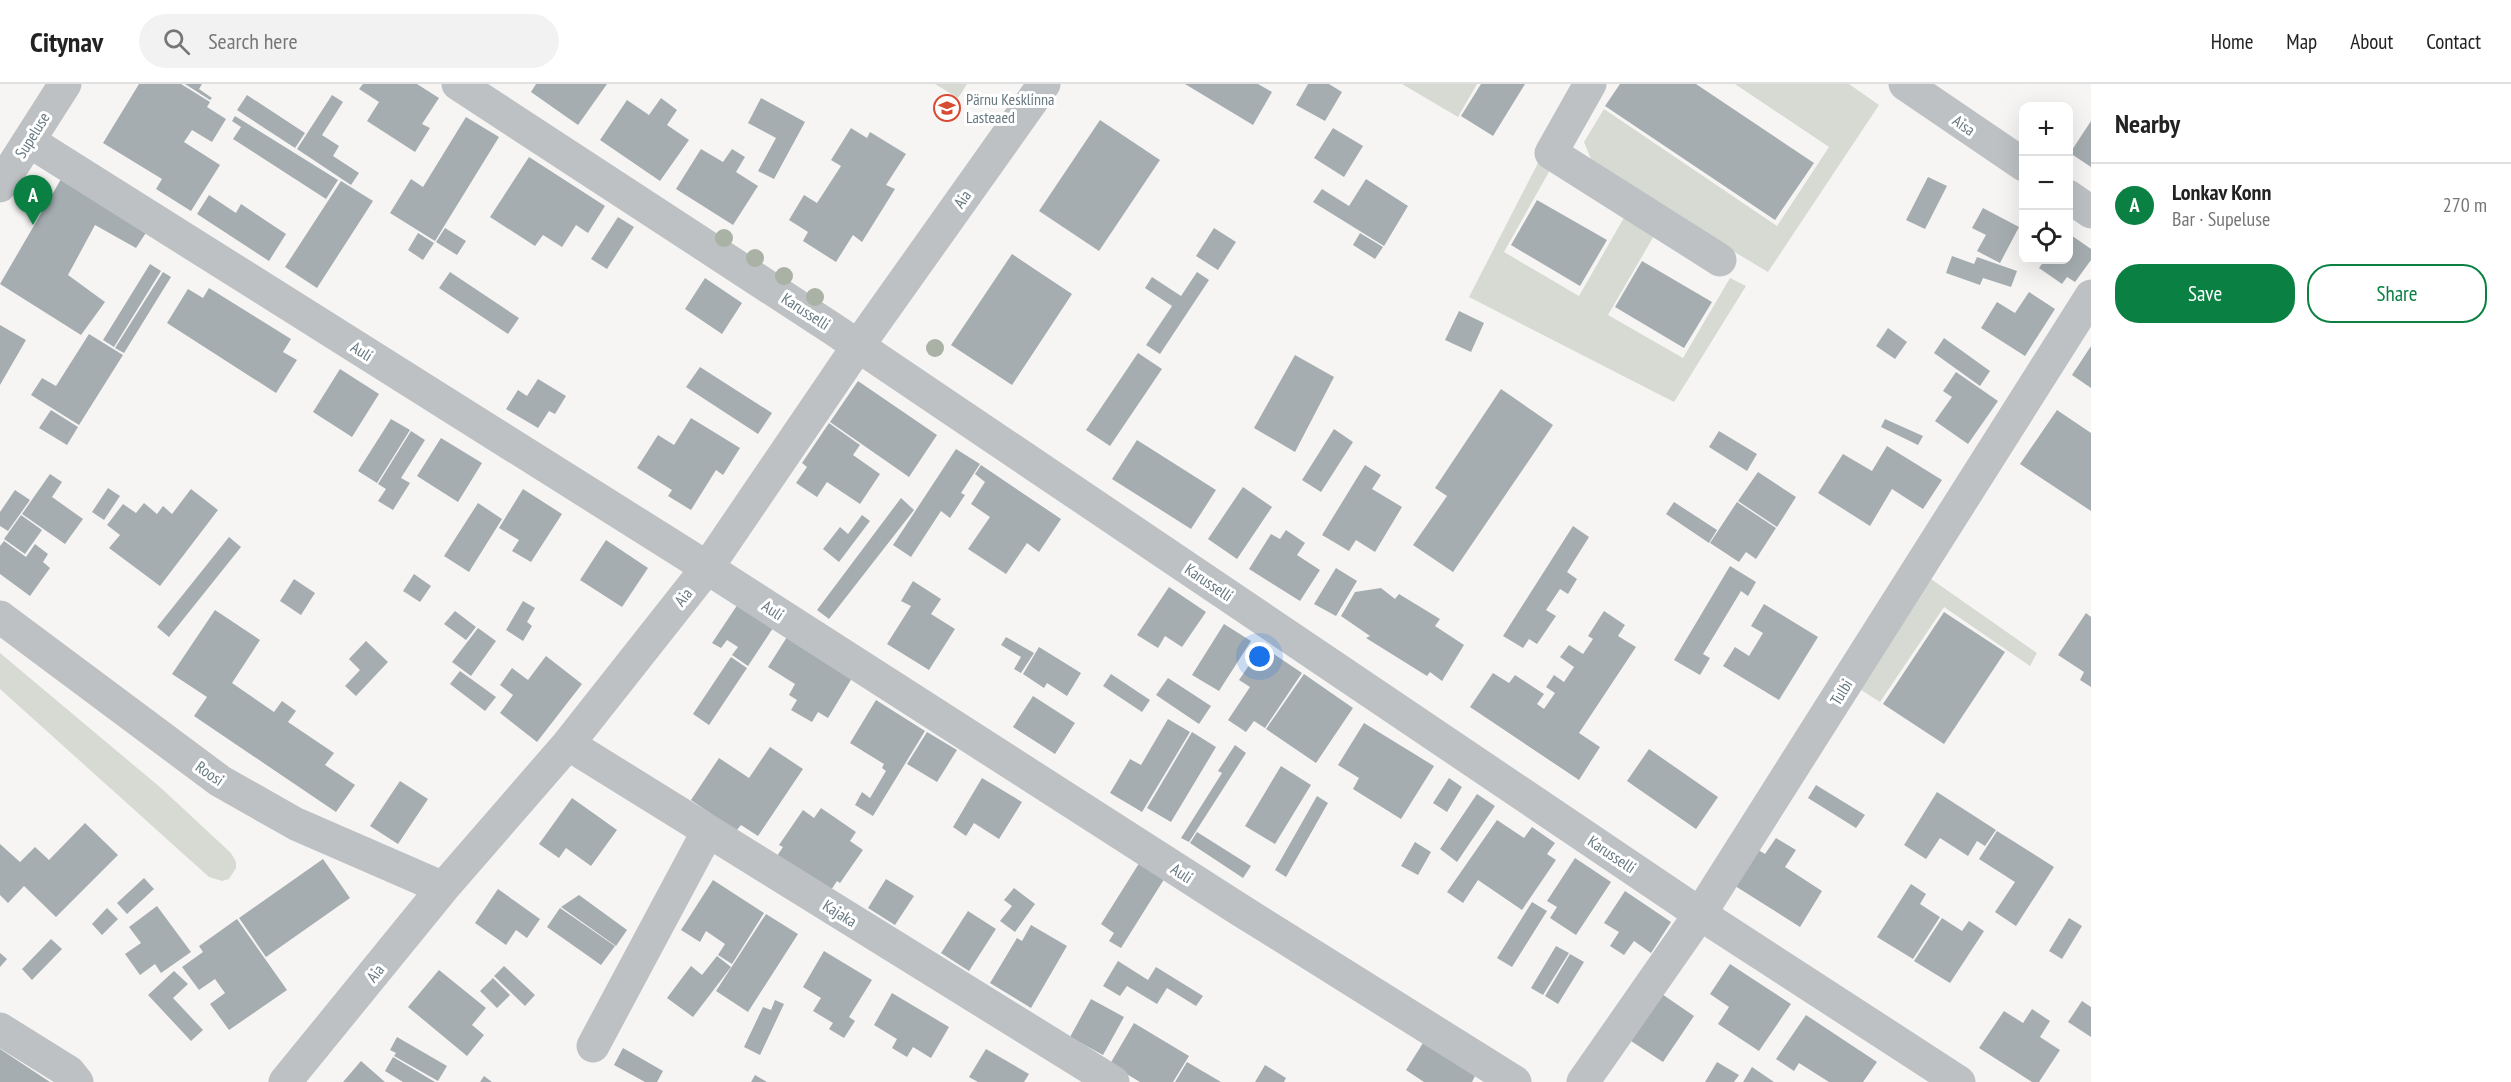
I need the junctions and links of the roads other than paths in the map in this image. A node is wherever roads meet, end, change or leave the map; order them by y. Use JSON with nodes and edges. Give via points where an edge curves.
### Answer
{"nodes":[{"id":1,"x":65,"y":84,"type":"edge"},
{"id":2,"x":458,"y":84,"type":"edge"},
{"id":3,"x":1044,"y":84,"type":"edge"},
{"id":4,"x":1590,"y":84,"type":"edge"},
{"id":5,"x":1905,"y":84,"type":"edge"},
{"id":6,"x":29,"y":141,"type":"junction"},
{"id":7,"x":2019,"y":162,"type":"edge"},
{"id":8,"x":0,"y":186,"type":"edge"},
{"id":9,"x":2073,"y":199,"type":"edge"},
{"id":10,"x":2091,"y":212,"type":"edge"},
{"id":11,"x":1720,"y":260,"type":"dead end"},
{"id":12,"x":2091,"y":296,"type":"edge"},
{"id":13,"x":858,"y":346,"type":"junction"},
{"id":14,"x":707,"y":568,"type":"junction"},
{"id":15,"x":0,"y":617,"type":"edge"},
{"id":16,"x":568,"y":744,"type":"junction"},
{"id":17,"x":708,"y":831,"type":"junction"},
{"id":18,"x":443,"y":888,"type":"junction"},
{"id":19,"x":1700,"y":914,"type":"junction"},
{"id":20,"x":0,"y":1029,"type":"edge"},
{"id":21,"x":593,"y":1046,"type":"dead end"},
{"id":22,"x":77,"y":1082,"type":"edge"},
{"id":23,"x":285,"y":1082,"type":"edge"},
{"id":24,"x":1113,"y":1082,"type":"edge"},
{"id":25,"x":1515,"y":1082,"type":"edge"},
{"id":26,"x":1583,"y":1082,"type":"edge"},
{"id":27,"x":1959,"y":1082,"type":"edge"}],
"edges":[{"from":1,"to":6,"type":"street","name":"Supeluse"},
{"from":2,"to":13,"type":"street","name":"Karusselli"},
{"from":3,"to":13,"type":"street","name":"Aia"},
{"from":4,"to":11,"type":"street","via":[[1551,153]]},
{"from":5,"to":7,"type":"street","name":"Aisa"},
{"from":6,"to":8,"type":"street","name":"Supeluse"},
{"from":6,"to":14,"type":"street","name":"Auli"},
{"from":9,"to":10,"type":"street"},
{"from":12,"to":19,"type":"street","name":"Tulbi"},
{"from":13,"to":14,"type":"street","name":"Aia"},
{"from":13,"to":19,"type":"street","name":"Karusselli"},
{"from":14,"to":16,"type":"street","name":"Aia"},
{"from":14,"to":25,"type":"street","name":"Auli"},
{"from":15,"to":18,"type":"street","name":"Roosi","via":[[220,781],[296,824]]},
{"from":16,"to":17,"type":"street","name":"Kajaka"},
{"from":16,"to":18,"type":"street","name":"Aia"},
{"from":17,"to":21,"type":"street"},
{"from":17,"to":24,"type":"street","name":"Kajaka"},
{"from":18,"to":23,"type":"street","name":"Aia"},
{"from":19,"to":26,"type":"street","name":"Tulbi"},
{"from":19,"to":27,"type":"street","name":"Karusselli"},
{"from":20,"to":22,"type":"street","via":[[69,1072]]}]}
